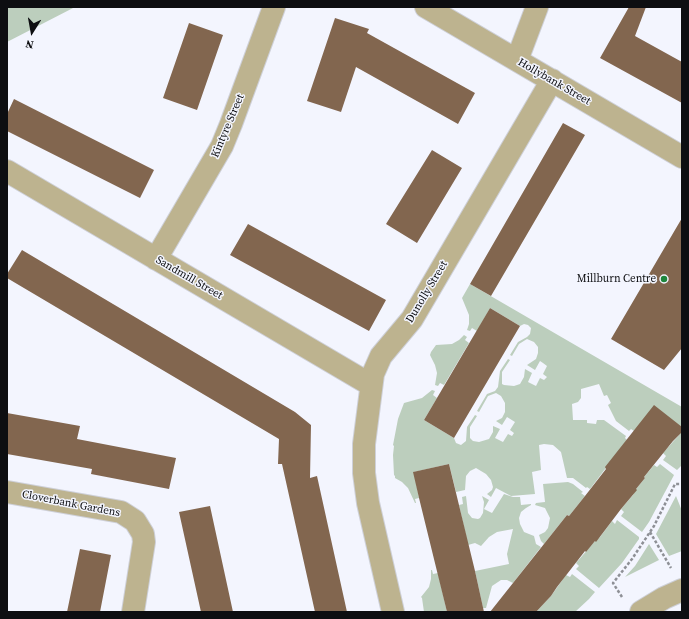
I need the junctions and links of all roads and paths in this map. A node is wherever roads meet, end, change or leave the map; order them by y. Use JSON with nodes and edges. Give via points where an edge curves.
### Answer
{"nodes":[{"id":1,"x":274,"y":7,"type":"edge"},
{"id":2,"x":426,"y":7,"type":"edge"},
{"id":3,"x":537,"y":7,"type":"edge"},
{"id":4,"x":517,"y":60,"type":"junction"},
{"id":5,"x":552,"y":80,"type":"junction"},
{"id":6,"x":682,"y":157,"type":"edge"},
{"id":7,"x":7,"y":171,"type":"edge"},
{"id":8,"x":156,"y":259,"type":"junction"},
{"id":9,"x":370,"y":386,"type":"junction"},
{"id":10,"x":682,"y":484,"type":"edge"},
{"id":11,"x":7,"y":492,"type":"edge"},
{"id":12,"x":650,"y":532,"type":"junction"},
{"id":13,"x":678,"y":581,"type":"edge"},
{"id":14,"x":633,"y":606,"type":"edge"},
{"id":15,"x":133,"y":612,"type":"edge"},
{"id":16,"x":393,"y":612,"type":"edge"}],
"edges":[{"from":1,"to":8,"type":"street","name":"Kintyre Street","via":[[222,146]]},
{"from":2,"to":4,"type":"street","name":"Hollybank Street"},
{"from":3,"to":4,"type":"street"},
{"from":4,"to":5,"type":"street","name":"Hollybank Street"},
{"from":5,"to":6,"type":"street","name":"Hollybank Street"},
{"from":5,"to":9,"type":"street","name":"Dunolly Street","via":[[412,319],[381,356]]},
{"from":7,"to":8,"type":"street","name":"Sandmill Street"},
{"from":8,"to":9,"type":"street","name":"Sandmill Street"},
{"from":9,"to":16,"type":"street","name":"Dunolly Street","via":[[364,473],[368,503]]},
{"from":10,"to":12,"type":"path","via":[[675,484]]},
{"from":11,"to":15,"type":"street","name":"Cloverbank Gardens","via":[[121,512],[135,520],[143,534],[144,542]]},
{"from":12,"to":13,"type":"path"},
{"from":12,"to":14,"type":"path","via":[[613,583]]},
{"from":13,"to":14,"type":"street","via":[[664,598]]}]}
